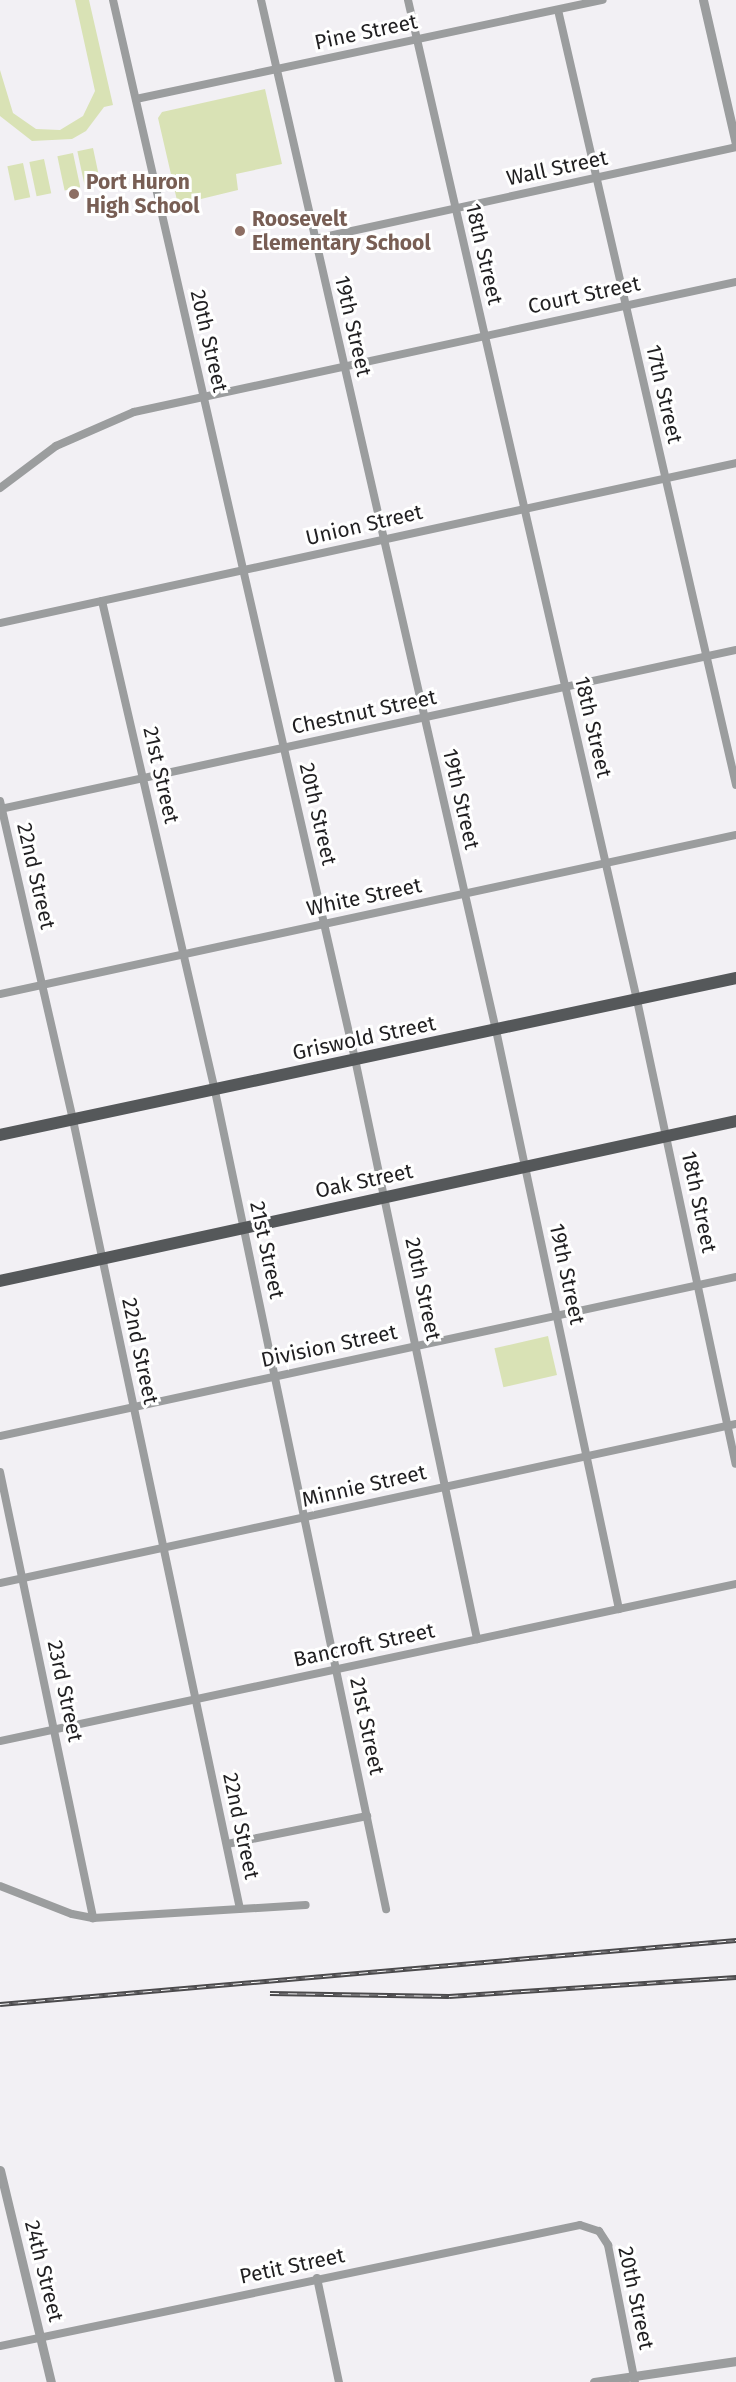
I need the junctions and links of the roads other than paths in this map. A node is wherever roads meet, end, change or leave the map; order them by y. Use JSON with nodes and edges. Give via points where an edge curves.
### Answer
{"nodes":[{"id":1,"x":113,"y":0,"type":"edge"},
{"id":2,"x":261,"y":0,"type":"edge"},
{"id":3,"x":408,"y":0,"type":"edge"},
{"id":4,"x":603,"y":0,"type":"edge"},
{"id":5,"x":703,"y":0,"type":"edge"},
{"id":6,"x":558,"y":10,"type":"junction"},
{"id":7,"x":417,"y":39,"type":"junction"},
{"id":8,"x":276,"y":70,"type":"junction"},
{"id":9,"x":136,"y":99,"type":"junction"},
{"id":10,"x":736,"y":146,"type":"edge"},
{"id":11,"x":596,"y":178,"type":"junction"},
{"id":12,"x":456,"y":208,"type":"junction"},
{"id":13,"x":315,"y":238,"type":"junction"},
{"id":14,"x":736,"y":282,"type":"edge"},
{"id":15,"x":626,"y":304,"type":"junction"},
{"id":16,"x":485,"y":335,"type":"junction"},
{"id":17,"x":344,"y":366,"type":"junction"},
{"id":18,"x":204,"y":396,"type":"junction"},
{"id":19,"x":736,"y":463,"type":"edge"},
{"id":20,"x":666,"y":479,"type":"junction"},
{"id":21,"x":0,"y":489,"type":"edge"},
{"id":22,"x":524,"y":508,"type":"junction"},
{"id":23,"x":383,"y":540,"type":"junction"},
{"id":24,"x":243,"y":570,"type":"junction"},
{"id":25,"x":102,"y":601,"type":"junction"},
{"id":26,"x":0,"y":623,"type":"edge"},
{"id":27,"x":736,"y":650,"type":"edge"},
{"id":28,"x":706,"y":657,"type":"junction"},
{"id":29,"x":566,"y":687,"type":"junction"},
{"id":30,"x":425,"y":718,"type":"junction"},
{"id":31,"x":284,"y":748,"type":"junction"},
{"id":32,"x":143,"y":778,"type":"junction"},
{"id":33,"x":736,"y":785,"type":"edge"},
{"id":34,"x":1,"y":806,"type":"edge"},
{"id":35,"x":736,"y":835,"type":"edge"},
{"id":36,"x":606,"y":863,"type":"junction"},
{"id":37,"x":465,"y":895,"type":"junction"},
{"id":38,"x":324,"y":923,"type":"junction"},
{"id":39,"x":184,"y":954,"type":"junction"},
{"id":40,"x":736,"y":978,"type":"edge"},
{"id":41,"x":43,"y":985,"type":"junction"},
{"id":42,"x":0,"y":994,"type":"edge"},
{"id":43,"x":637,"y":1000,"type":"junction"},
{"id":44,"x":496,"y":1030,"type":"junction"},
{"id":45,"x":355,"y":1059,"type":"junction"},
{"id":46,"x":215,"y":1091,"type":"junction"},
{"id":47,"x":74,"y":1120,"type":"junction"},
{"id":48,"x":736,"y":1121,"type":"edge"},
{"id":49,"x":0,"y":1135,"type":"edge"},
{"id":50,"x":667,"y":1136,"type":"junction"},
{"id":51,"x":526,"y":1167,"type":"junction"},
{"id":52,"x":385,"y":1197,"type":"junction"},
{"id":53,"x":244,"y":1227,"type":"junction"},
{"id":54,"x":102,"y":1258,"type":"junction"},
{"id":55,"x":736,"y":1277,"type":"edge"},
{"id":56,"x":0,"y":1281,"type":"edge"},
{"id":57,"x":698,"y":1286,"type":"junction"},
{"id":58,"x":557,"y":1316,"type":"junction"},
{"id":59,"x":416,"y":1346,"type":"junction"},
{"id":60,"x":274,"y":1377,"type":"junction"},
{"id":61,"x":134,"y":1407,"type":"junction"},
{"id":62,"x":732,"y":1424,"type":"edge"},
{"id":63,"x":0,"y":1436,"type":"edge"},
{"id":64,"x":586,"y":1455,"type":"junction"},
{"id":65,"x":736,"y":1464,"type":"edge"},
{"id":66,"x":0,"y":1472,"type":"edge"},
{"id":67,"x":446,"y":1486,"type":"junction"},
{"id":68,"x":305,"y":1518,"type":"junction"},
{"id":69,"x":164,"y":1548,"type":"junction"},
{"id":70,"x":23,"y":1578,"type":"junction"},
{"id":71,"x":0,"y":1584,"type":"edge"},
{"id":72,"x":736,"y":1584,"type":"edge"},
{"id":73,"x":619,"y":1609,"type":"junction"},
{"id":74,"x":477,"y":1639,"type":"junction"},
{"id":75,"x":337,"y":1670,"type":"junction"},
{"id":76,"x":196,"y":1700,"type":"junction"},
{"id":77,"x":55,"y":1730,"type":"junction"},
{"id":78,"x":0,"y":1742,"type":"edge"},
{"id":79,"x":367,"y":1816,"type":"junction"},
{"id":80,"x":226,"y":1844,"type":"junction"},
{"id":81,"x":0,"y":1886,"type":"edge"},
{"id":82,"x":306,"y":1905,"type":"dead end"},
{"id":83,"x":240,"y":1909,"type":"junction"},
{"id":84,"x":386,"y":1909,"type":"dead end"},
{"id":85,"x":93,"y":1918,"type":"junction"},
{"id":86,"x":0,"y":2170,"type":"edge"},
{"id":87,"x":1,"y":2184,"type":"edge"},
{"id":88,"x":592,"y":2227,"type":"joint"},
{"id":89,"x":317,"y":2278,"type":"junction"},
{"id":90,"x":42,"y":2337,"type":"junction"},
{"id":91,"x":0,"y":2346,"type":"edge"},
{"id":92,"x":736,"y":2361,"type":"edge"},
{"id":93,"x":634,"y":2378,"type":"edge"},
{"id":94,"x":51,"y":2382,"type":"edge"},
{"id":95,"x":339,"y":2382,"type":"edge"},
{"id":96,"x":594,"y":2382,"type":"edge"}],
"edges":[{"from":1,"to":9,"type":"street","name":"20th Street"},
{"from":2,"to":8,"type":"street","name":"19th Street"},
{"from":3,"to":7,"type":"street","name":"18th Street"},
{"from":4,"to":6,"type":"street","name":"Pine Street"},
{"from":5,"to":10,"type":"street"},
{"from":6,"to":7,"type":"street","name":"Pine Street"},
{"from":6,"to":11,"type":"street","name":"17th Street"},
{"from":7,"to":8,"type":"street","name":"Pine Street"},
{"from":7,"to":12,"type":"street","name":"18th Street"},
{"from":8,"to":9,"type":"street","name":"Pine Street"},
{"from":8,"to":13,"type":"street","name":"19th Street"},
{"from":9,"to":18,"type":"street","name":"20th Street"},
{"from":10,"to":11,"type":"street","name":"Wall Street"},
{"from":11,"to":12,"type":"street","name":"Wall Street"},
{"from":11,"to":15,"type":"street","name":"17th Street"},
{"from":12,"to":13,"type":"street","name":"Wall Street"},
{"from":12,"to":16,"type":"street","name":"18th Street"},
{"from":13,"to":17,"type":"street","name":"19th Street"},
{"from":14,"to":15,"type":"street","name":"Court Street"},
{"from":15,"to":16,"type":"street","name":"Court Street"},
{"from":15,"to":20,"type":"street","name":"17th Street"},
{"from":16,"to":17,"type":"street","name":"Court Street"},
{"from":16,"to":22,"type":"street","name":"18th Street"},
{"from":17,"to":18,"type":"street","name":"Court Street"},
{"from":17,"to":23,"type":"street","name":"19th Street"},
{"from":18,"to":21,"type":"street","name":"Court Street","via":[[134,412],[75,436],[44,454]]},
{"from":18,"to":24,"type":"street","name":"20th Street"},
{"from":19,"to":20,"type":"street","name":"Union Street"},
{"from":20,"to":22,"type":"street","name":"Union Street"},
{"from":20,"to":28,"type":"street","name":"17th Street"},
{"from":22,"to":23,"type":"street","name":"Union Street"},
{"from":22,"to":29,"type":"street","name":"18th Street"},
{"from":23,"to":24,"type":"street","name":"Union Street"},
{"from":23,"to":30,"type":"street","name":"19th Street"},
{"from":24,"to":25,"type":"street","name":"Union Street"},
{"from":24,"to":31,"type":"street","name":"20th Street"},
{"from":25,"to":26,"type":"street","name":"Union Street"},
{"from":25,"to":32,"type":"street","name":"21st Street"},
{"from":27,"to":28,"type":"street","name":"Chestnut Street"},
{"from":28,"to":29,"type":"street","name":"Chestnut Street"},
{"from":28,"to":33,"type":"street","name":"17th Street"},
{"from":29,"to":30,"type":"street","name":"Chestnut Street"},
{"from":29,"to":36,"type":"street","name":"18th Street"},
{"from":30,"to":31,"type":"street","name":"Chestnut Street"},
{"from":30,"to":37,"type":"street","name":"19th Street"},
{"from":31,"to":32,"type":"street","name":"Chestnut Street"},
{"from":31,"to":38,"type":"street","name":"20th Street"},
{"from":32,"to":34,"type":"street","name":"Chestnut Street"},
{"from":32,"to":39,"type":"street","name":"21st Street"},
{"from":34,"to":41,"type":"street","name":"22nd Street"},
{"from":35,"to":36,"type":"street","name":"White Street"},
{"from":36,"to":37,"type":"street","name":"White Street"},
{"from":36,"to":43,"type":"street","name":"18th Street"},
{"from":37,"to":38,"type":"street","name":"White Street"},
{"from":37,"to":44,"type":"street","name":"19th Street"},
{"from":38,"to":39,"type":"street","name":"White Street"},
{"from":38,"to":45,"type":"street","name":"20th Street"},
{"from":39,"to":41,"type":"street","name":"White Street"},
{"from":39,"to":46,"type":"street","name":"21st Street"},
{"from":40,"to":43,"type":"main road","name":"Griswold Street"},
{"from":41,"to":42,"type":"street","name":"White Street"},
{"from":41,"to":47,"type":"street","name":"22nd Street"},
{"from":43,"to":44,"type":"main road","name":"Griswold Street"},
{"from":43,"to":50,"type":"street","name":"18th Street"},
{"from":44,"to":45,"type":"main road","name":"Griswold Street"},
{"from":44,"to":51,"type":"street","name":"19th Street"},
{"from":45,"to":46,"type":"main road","name":"Griswold Street"},
{"from":45,"to":52,"type":"street","name":"20th Street"},
{"from":46,"to":47,"type":"main road","name":"Griswold Street"},
{"from":46,"to":53,"type":"street","name":"21st Street"},
{"from":47,"to":49,"type":"main road","name":"Griswold Street"},
{"from":47,"to":54,"type":"street","name":"22nd Street"},
{"from":48,"to":50,"type":"main road","name":"Oak Street"},
{"from":50,"to":51,"type":"main road","name":"Oak Street"},
{"from":50,"to":57,"type":"street","name":"18th Street"},
{"from":51,"to":52,"type":"main road","name":"Oak Street"},
{"from":51,"to":58,"type":"street","name":"19th Street"},
{"from":52,"to":53,"type":"main road","name":"Oak Street"},
{"from":52,"to":59,"type":"street","name":"20th Street"},
{"from":53,"to":54,"type":"main road","name":"Oak Street"},
{"from":53,"to":60,"type":"street","name":"21st Street"},
{"from":54,"to":56,"type":"main road","name":"Oak Street"},
{"from":54,"to":61,"type":"street","name":"22nd Street"},
{"from":55,"to":57,"type":"street","name":"Division Street"},
{"from":57,"to":58,"type":"street","name":"Division Street"},
{"from":57,"to":62,"type":"street","name":"18th Street"},
{"from":58,"to":59,"type":"street","name":"Division Street"},
{"from":58,"to":64,"type":"street","name":"19th Street"},
{"from":59,"to":60,"type":"street","name":"Division Street"},
{"from":59,"to":67,"type":"street","name":"20th Street"},
{"from":60,"to":61,"type":"street","name":"Division Street"},
{"from":60,"to":68,"type":"street","name":"21st Street"},
{"from":61,"to":63,"type":"street","name":"Division Street"},
{"from":61,"to":69,"type":"street","name":"22nd Street"},
{"from":62,"to":64,"type":"street","name":"Minnie Street"},
{"from":62,"to":65,"type":"street","name":"18th Street"},
{"from":64,"to":67,"type":"street","name":"Minnie Street"},
{"from":64,"to":73,"type":"street","name":"19th Street"},
{"from":66,"to":70,"type":"street","name":"23rd Street"},
{"from":67,"to":68,"type":"street","name":"Minnie Street"},
{"from":67,"to":74,"type":"street","name":"20th Street"},
{"from":68,"to":69,"type":"street","name":"Minnie Street"},
{"from":68,"to":75,"type":"street","name":"21st Street"},
{"from":69,"to":70,"type":"street","name":"Minnie Street"},
{"from":69,"to":76,"type":"street","name":"22nd Street"},
{"from":70,"to":71,"type":"street","name":"Minnie Street"},
{"from":70,"to":77,"type":"street","name":"23rd Street"},
{"from":72,"to":73,"type":"street","name":"Bancroft Street"},
{"from":73,"to":74,"type":"street","name":"Bancroft Street"},
{"from":74,"to":75,"type":"street","name":"Bancroft Street"},
{"from":75,"to":76,"type":"street","name":"Bancroft Street"},
{"from":75,"to":79,"type":"street","name":"21st Street"},
{"from":76,"to":77,"type":"street","name":"Bancroft Street"},
{"from":76,"to":80,"type":"street","name":"22nd Street"},
{"from":77,"to":78,"type":"street","name":"Bancroft Street"},
{"from":77,"to":85,"type":"street","name":"23rd Street"},
{"from":79,"to":80,"type":"street"},
{"from":79,"to":84,"type":"street","name":"21st Street"},
{"from":80,"to":83,"type":"street","name":"22nd Street"},
{"from":81,"to":85,"type":"street","via":[[72,1914]]},
{"from":82,"to":83,"type":"street"},
{"from":83,"to":85,"type":"street"},
{"from":86,"to":87,"type":"street","name":"24th Street"},
{"from":87,"to":90,"type":"street","name":"24th Street"},
{"from":88,"to":89,"type":"street","name":"Petit Street","via":[[580,2225]]},
{"from":88,"to":93,"type":"street","name":"20th Street","via":[[604,2235],[608,2245]]},
{"from":89,"to":90,"type":"street","name":"Petit Street"},
{"from":89,"to":95,"type":"street"},
{"from":90,"to":91,"type":"street","name":"Petit Street"},
{"from":90,"to":94,"type":"street","name":"24th Street"},
{"from":92,"to":93,"type":"street"},
{"from":93,"to":96,"type":"street"}]}
